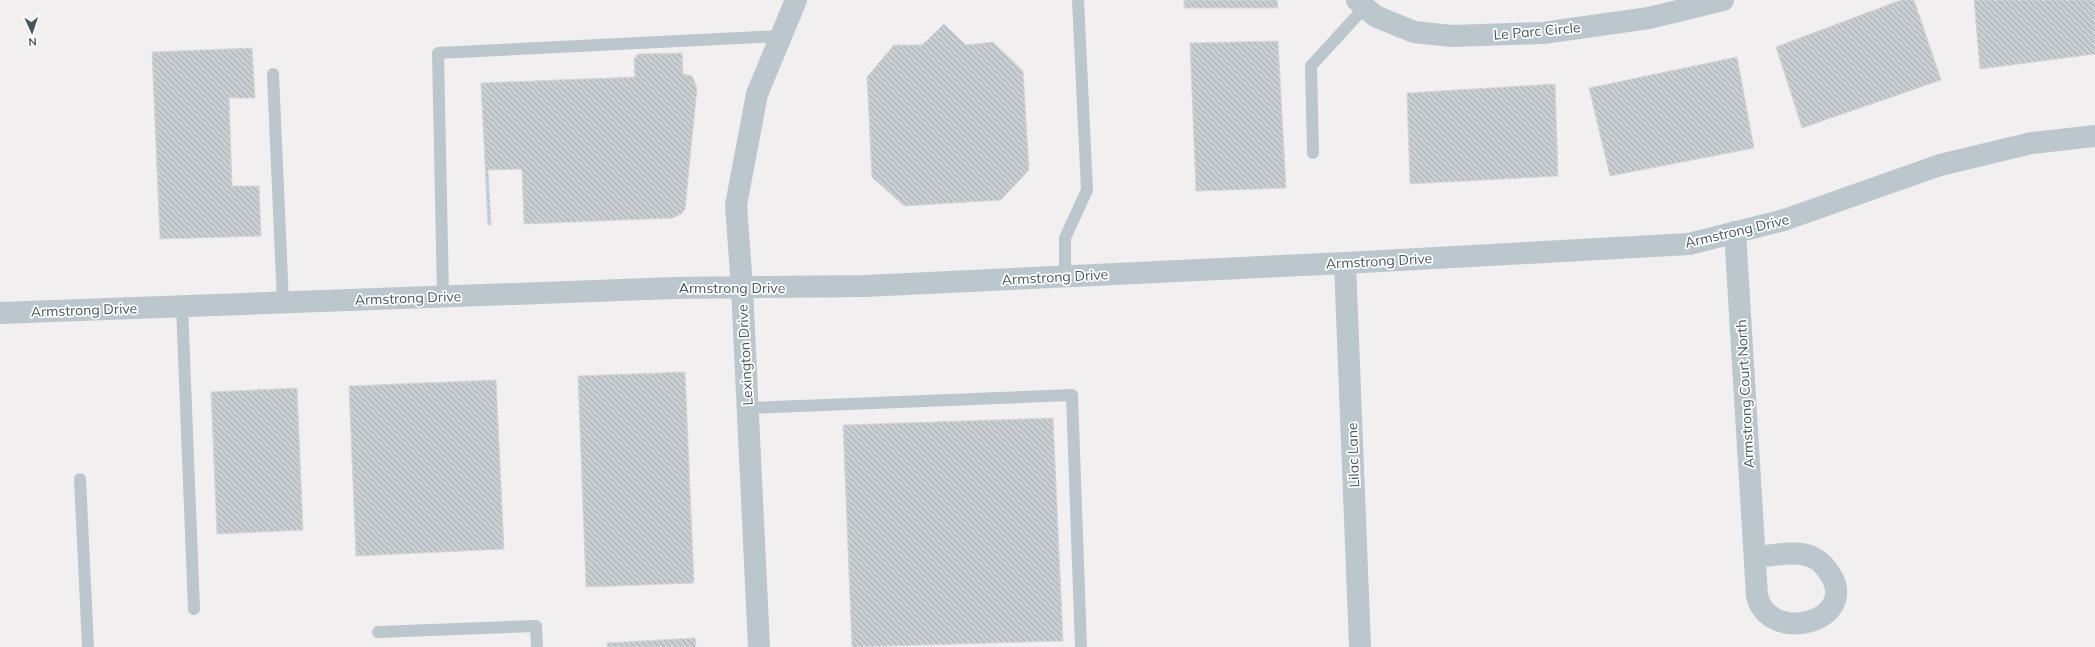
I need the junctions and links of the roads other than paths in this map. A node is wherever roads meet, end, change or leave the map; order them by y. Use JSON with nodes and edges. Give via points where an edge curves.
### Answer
{"nodes":[{"id":1,"x":796,"y":0,"type":"edge"},
{"id":2,"x":1078,"y":0,"type":"edge"},
{"id":3,"x":1723,"y":0,"type":"edge"},
{"id":4,"x":1361,"y":4,"type":"edge"},
{"id":5,"x":781,"y":36,"type":"junction"},
{"id":6,"x":273,"y":74,"type":"dead end"},
{"id":7,"x":2095,"y":136,"type":"edge"},
{"id":8,"x":1313,"y":153,"type":"dead end"},
{"id":9,"x":1735,"y":232,"type":"junction"},
{"id":10,"x":1345,"y":263,"type":"junction"},
{"id":11,"x":1065,"y":276,"type":"junction"},
{"id":12,"x":742,"y":288,"type":"junction"},
{"id":13,"x":443,"y":296,"type":"junction"},
{"id":14,"x":283,"y":303,"type":"junction"},
{"id":15,"x":182,"y":306,"type":"junction"},
{"id":16,"x":0,"y":313,"type":"edge"},
{"id":17,"x":748,"y":408,"type":"junction"},
{"id":18,"x":80,"y":479,"type":"dead end"},
{"id":19,"x":1755,"y":557,"type":"dead end"},
{"id":20,"x":194,"y":609,"type":"dead end"},
{"id":21,"x":378,"y":632,"type":"dead end"},
{"id":22,"x":88,"y":647,"type":"edge"},
{"id":23,"x":537,"y":647,"type":"edge"},
{"id":24,"x":759,"y":647,"type":"edge"},
{"id":25,"x":1081,"y":647,"type":"edge"},
{"id":26,"x":1360,"y":647,"type":"edge"}],
"edges":[{"from":1,"to":5,"type":"street","name":"Lexington Drive"},
{"from":2,"to":11,"type":"lane","via":[[1087,190],[1066,238]]},
{"from":3,"to":4,"type":"street","name":"Le Parc Circle","via":[[1649,18],[1551,32],[1452,36],[1414,32],[1375,16]]},
{"from":4,"to":8,"type":"lane","via":[[1311,66]]},
{"from":5,"to":12,"type":"street","name":"Lexington Drive","via":[[757,94],[736,205]]},
{"from":5,"to":13,"type":"lane","via":[[438,52]]},
{"from":6,"to":14,"type":"lane"},
{"from":7,"to":9,"type":"street","name":"Armstrong Drive","via":[[2032,143],[1940,165],[1784,220]]},
{"from":9,"to":10,"type":"street","name":"Armstrong Drive","via":[[1690,244]]},
{"from":9,"to":19,"type":"street","name":"Armstrong Court North"},
{"from":10,"to":11,"type":"street","name":"Armstrong Drive"},
{"from":10,"to":26,"type":"street","name":"Lilac Lane"},
{"from":11,"to":12,"type":"street","name":"Armstrong Drive","via":[[865,286]]},
{"from":12,"to":13,"type":"street","name":"Armstrong Drive"},
{"from":12,"to":17,"type":"street","name":"Lexington Drive"},
{"from":13,"to":14,"type":"street","name":"Armstrong Drive"},
{"from":14,"to":15,"type":"street","name":"Armstrong Drive"},
{"from":15,"to":16,"type":"street","name":"Armstrong Drive"},
{"from":15,"to":20,"type":"lane"},
{"from":17,"to":24,"type":"street","name":"Lexington Drive"},
{"from":17,"to":25,"type":"lane","via":[[1072,395]]},
{"from":18,"to":22,"type":"lane"},
{"from":21,"to":23,"type":"lane","via":[[536,626]]}]}
